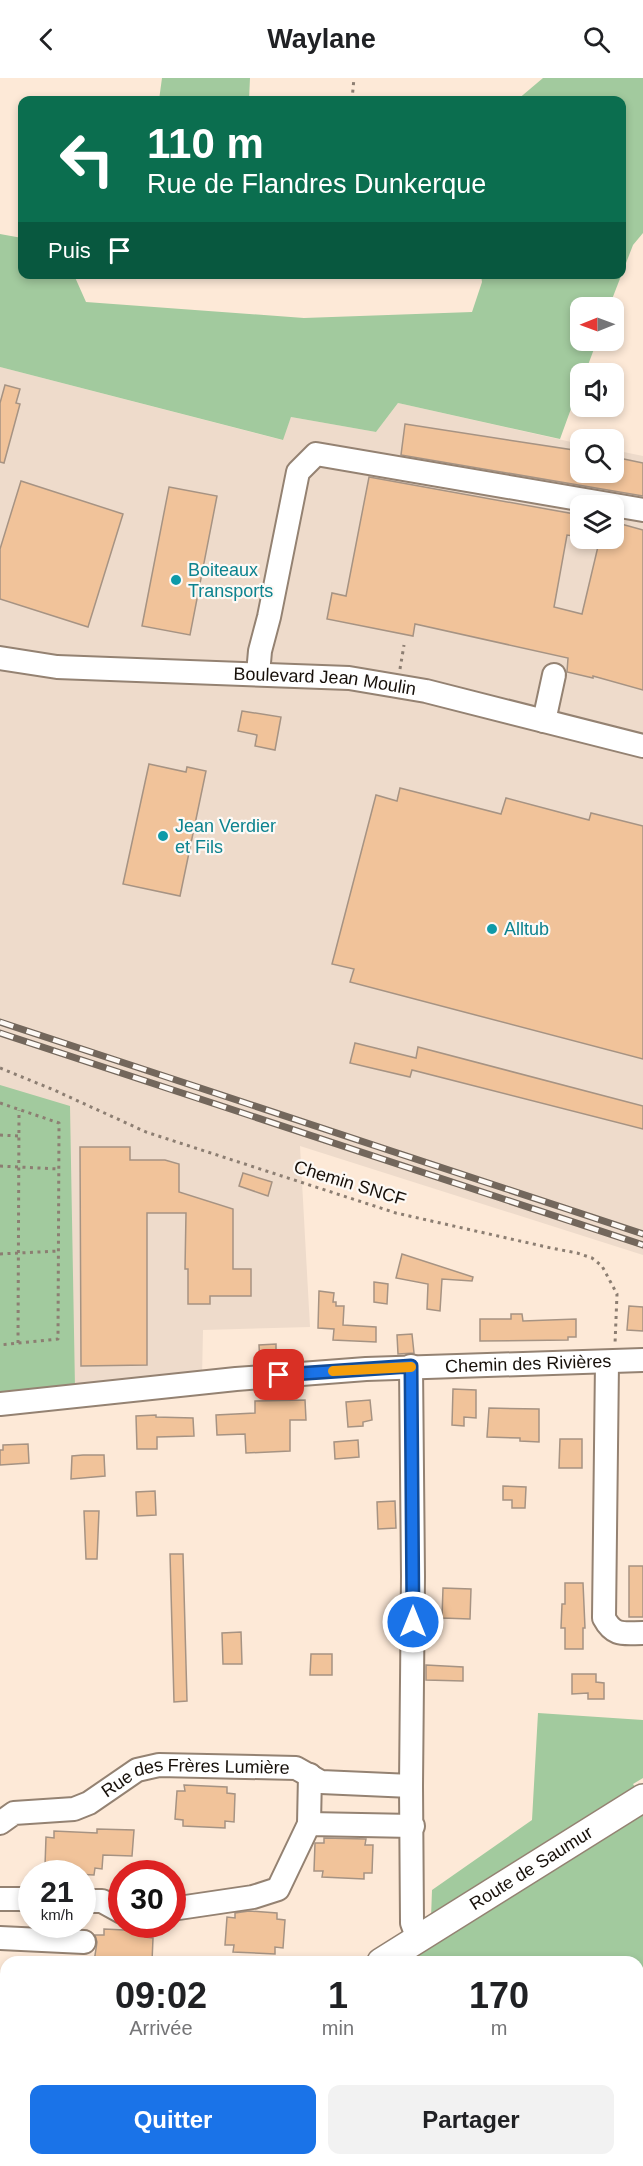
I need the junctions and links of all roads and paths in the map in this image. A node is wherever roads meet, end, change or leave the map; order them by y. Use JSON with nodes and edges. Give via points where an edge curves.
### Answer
{"nodes":[{"id":1,"x":354,"y":78,"type":"edge"},
{"id":2,"x":352,"y":96,"type":"edge"},
{"id":3,"x":643,"y":510,"type":"edge"},
{"id":4,"x":404,"y":645,"type":"dead end"},
{"id":5,"x":0,"y":658,"type":"edge"},
{"id":6,"x":258,"y":674,"type":"junction"},
{"id":7,"x":554,"y":675,"type":"dead end"},
{"id":8,"x":396,"y":685,"type":"junction"},
{"id":9,"x":544,"y":721,"type":"junction"},
{"id":10,"x":643,"y":746,"type":"edge"},
{"id":11,"x":0,"y":1068,"type":"edge"},
{"id":12,"x":0,"y":1103,"type":"edge"},
{"id":13,"x":19,"y":1110,"type":"junction"},
{"id":14,"x":0,"y":1135,"type":"edge"},
{"id":15,"x":19,"y":1136,"type":"junction"},
{"id":16,"x":0,"y":1166,"type":"edge"},
{"id":17,"x":19,"y":1167,"type":"junction"},
{"id":18,"x":59,"y":1169,"type":"junction"},
{"id":19,"x":59,"y":1251,"type":"junction"},
{"id":20,"x":18,"y":1253,"type":"junction"},
{"id":21,"x":0,"y":1254,"type":"edge"},
{"id":22,"x":18,"y":1343,"type":"junction"},
{"id":23,"x":0,"y":1345,"type":"edge"},
{"id":24,"x":643,"y":1360,"type":"edge"},
{"id":25,"x":607,"y":1362,"type":"junction"},
{"id":26,"x":411,"y":1366,"type":"junction"},
{"id":27,"x":0,"y":1404,"type":"edge"},
{"id":28,"x":643,"y":1633,"type":"edge"},
{"id":29,"x":310,"y":1775,"type":"junction"},
{"id":30,"x":411,"y":1786,"type":"junction"},
{"id":31,"x":643,"y":1798,"type":"edge"},
{"id":32,"x":0,"y":1823,"type":"edge"},
{"id":33,"x":309,"y":1824,"type":"junction"},
{"id":34,"x":412,"y":1826,"type":"junction"},
{"id":35,"x":0,"y":1899,"type":"edge"},
{"id":36,"x":18,"y":1899,"type":"edge"},
{"id":37,"x":186,"y":1908,"type":"edge"},
{"id":38,"x":0,"y":1938,"type":"edge"},
{"id":39,"x":418,"y":1939,"type":"junction"},
{"id":40,"x":84,"y":1942,"type":"dead end"},
{"id":41,"x":391,"y":1956,"type":"edge"}],
"edges":[{"from":1,"to":2,"type":"path"},
{"from":3,"to":6,"type":"street","via":[[316,454],[298,472]]},
{"from":4,"to":8,"type":"path"},
{"from":5,"to":6,"type":"street","name":"Boulevard Jean Moulin","via":[[57,667]]},
{"from":6,"to":8,"type":"street","name":"Boulevard Jean Moulin","via":[[349,678]]},
{"from":7,"to":9,"type":"street"},
{"from":8,"to":9,"type":"street","name":"Boulevard Jean Moulin"},
{"from":9,"to":10,"type":"street","name":"Boulevard Jean Moulin"},
{"from":11,"to":25,"type":"path","name":"Chemin SNCF","via":[[146,1132],[385,1209],[592,1258],[602,1266],[617,1294],[615,1347]]},
{"from":12,"to":13,"type":"path"},
{"from":13,"to":15,"type":"path"},
{"from":13,"to":18,"type":"path","via":[[59,1123]]},
{"from":14,"to":15,"type":"path"},
{"from":15,"to":17,"type":"path"},
{"from":16,"to":17,"type":"path"},
{"from":17,"to":18,"type":"path"},
{"from":17,"to":20,"type":"path"},
{"from":18,"to":19,"type":"path"},
{"from":19,"to":20,"type":"path"},
{"from":19,"to":22,"type":"path","via":[[58,1339]]},
{"from":20,"to":21,"type":"path"},
{"from":20,"to":22,"type":"path"},
{"from":22,"to":23,"type":"path"},
{"from":24,"to":25,"type":"street","name":"Chemin des Rivières"},
{"from":25,"to":26,"type":"street","name":"Chemin des Rivières"},
{"from":25,"to":28,"type":"street","via":[[604,1618],[617,1633]]},
{"from":26,"to":27,"type":"street","name":"Chemin des Rivières","via":[[236,1379]]},
{"from":26,"to":30,"type":"street"},
{"from":29,"to":30,"type":"street","name":"Rue des Frères Lumière","via":[[321,1782]]},
{"from":29,"to":32,"type":"street","name":"Rue des Frères Lumière","via":[[296,1768],[159,1765],[137,1770],[74,1809],[14,1813]]},
{"from":29,"to":33,"type":"street"},
{"from":30,"to":34,"type":"street"},
{"from":31,"to":39,"type":"main road","name":"Route de Saumur"},
{"from":33,"to":34,"type":"street"},
{"from":33,"to":37,"type":"street","via":[[278,1889]]},
{"from":34,"to":39,"type":"street","via":[[412,1923]]},
{"from":35,"to":36,"type":"street"},
{"from":38,"to":40,"type":"street"},
{"from":39,"to":41,"type":"main road","name":"Route de Saumur"}]}
